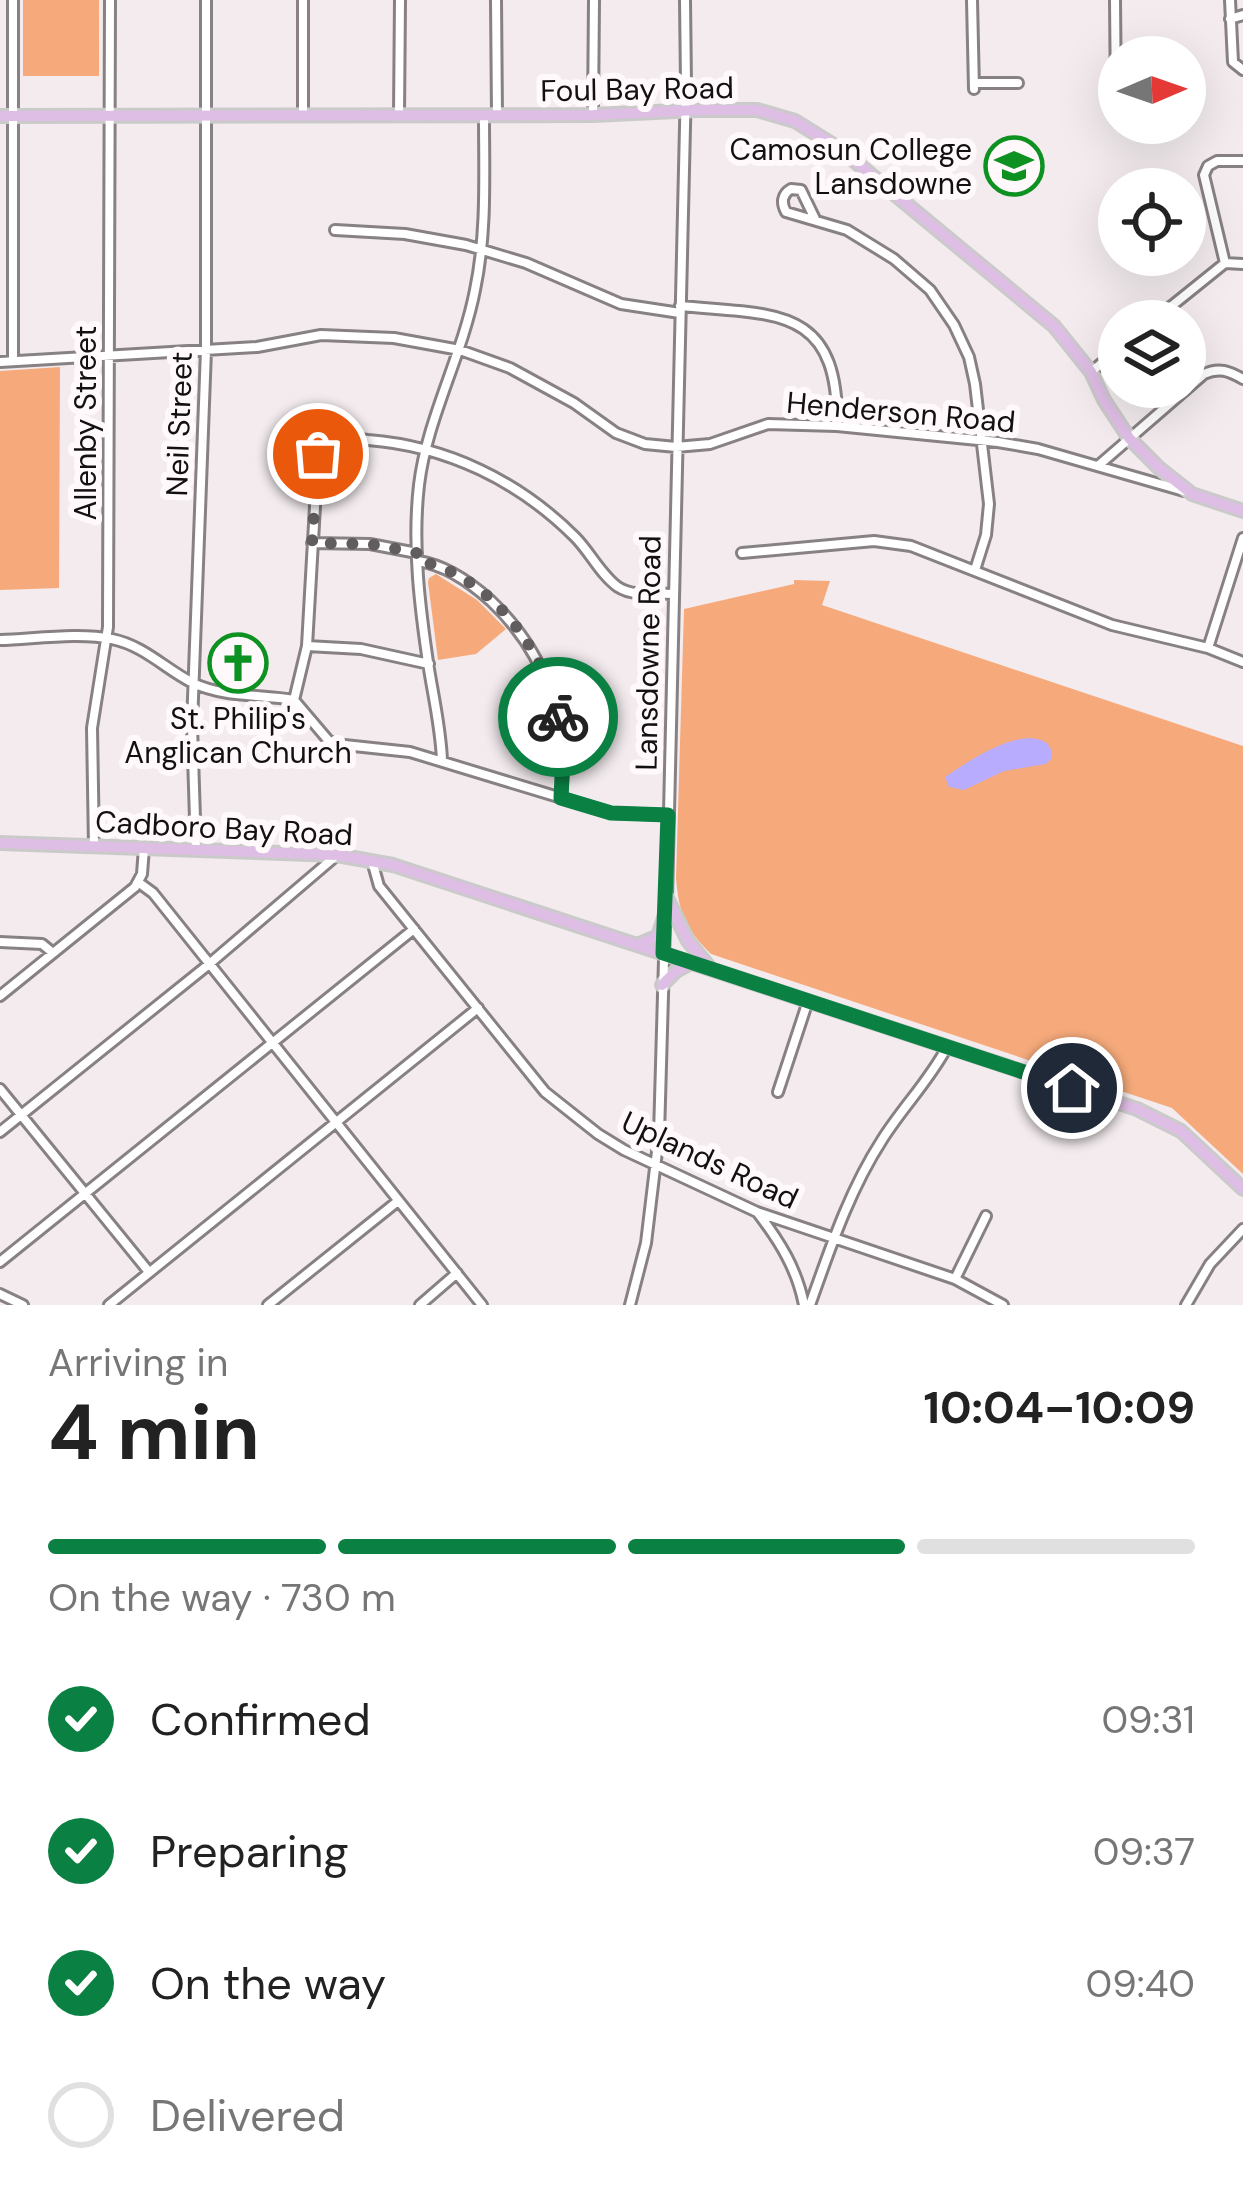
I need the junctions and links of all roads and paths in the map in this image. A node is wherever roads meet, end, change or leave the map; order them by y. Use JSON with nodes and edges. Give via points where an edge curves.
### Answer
{"nodes":[{"id":1,"x":13,"y":0,"type":"edge"},
{"id":2,"x":110,"y":0,"type":"edge"},
{"id":3,"x":206,"y":0,"type":"edge"},
{"id":4,"x":303,"y":0,"type":"edge"},
{"id":5,"x":400,"y":0,"type":"edge"},
{"id":6,"x":496,"y":0,"type":"edge"},
{"id":7,"x":594,"y":0,"type":"edge"},
{"id":8,"x":685,"y":0,"type":"edge"},
{"id":9,"x":972,"y":0,"type":"edge"},
{"id":10,"x":1114,"y":0,"type":"edge"},
{"id":11,"x":1230,"y":0,"type":"edge"},
{"id":12,"x":1243,"y":15,"type":"edge"},
{"id":13,"x":1230,"y":19,"type":"junction"},
{"id":14,"x":1115,"y":36,"type":"edge"},
{"id":15,"x":1243,"y":70,"type":"edge"},
{"id":16,"x":1018,"y":83,"type":"dead end"},
{"id":17,"x":685,"y":111,"type":"junction"},
{"id":18,"x":399,"y":115,"type":"junction"},
{"id":19,"x":593,"y":115,"type":"junction"},
{"id":20,"x":6,"y":116,"type":"edge"},
{"id":21,"x":109,"y":116,"type":"junction"},
{"id":22,"x":206,"y":116,"type":"junction"},
{"id":23,"x":303,"y":116,"type":"junction"},
{"id":24,"x":490,"y":116,"type":"junction"},
{"id":25,"x":1243,"y":160,"type":"edge"},
{"id":26,"x":815,"y":219,"type":"junction"},
{"id":27,"x":334,"y":230,"type":"dead end"},
{"id":28,"x":482,"y":250,"type":"junction"},
{"id":29,"x":1225,"y":263,"type":"junction"},
{"id":30,"x":1243,"y":264,"type":"edge"},
{"id":31,"x":1179,"y":300,"type":"edge"},
{"id":32,"x":680,"y":309,"type":"junction"},
{"id":33,"x":206,"y":350,"type":"junction"},
{"id":34,"x":460,"y":350,"type":"junction"},
{"id":35,"x":109,"y":356,"type":"junction"},
{"id":36,"x":0,"y":362,"type":"edge"},
{"id":37,"x":13,"y":362,"type":"junction"},
{"id":38,"x":1098,"y":366,"type":"edge"},
{"id":39,"x":1091,"y":372,"type":"junction"},
{"id":40,"x":1243,"y":379,"type":"edge"},
{"id":41,"x":837,"y":426,"type":"junction"},
{"id":42,"x":1129,"y":438,"type":"junction"},
{"id":43,"x":981,"y":440,"type":"junction"},
{"id":44,"x":676,"y":447,"type":"junction"},
{"id":45,"x":425,"y":449,"type":"junction"},
{"id":46,"x":1099,"y":465,"type":"junction"},
{"id":47,"x":1192,"y":494,"type":"junction"},
{"id":48,"x":1243,"y":511,"type":"edge"},
{"id":49,"x":1243,"y":538,"type":"edge"},
{"id":50,"x":312,"y":543,"type":"junction"},
{"id":51,"x":742,"y":553,"type":"dead end"},
{"id":52,"x":417,"y":557,"type":"junction"},
{"id":53,"x":976,"y":570,"type":"junction"},
{"id":54,"x":673,"y":594,"type":"junction"},
{"id":55,"x":107,"y":638,"type":"junction"},
{"id":56,"x":0,"y":640,"type":"edge"},
{"id":57,"x":307,"y":646,"type":"junction"},
{"id":58,"x":1208,"y":649,"type":"junction"},
{"id":59,"x":1243,"y":662,"type":"edge"},
{"id":60,"x":429,"y":664,"type":"junction"},
{"id":61,"x":193,"y":683,"type":"junction"},
{"id":62,"x":294,"y":700,"type":"junction"},
{"id":63,"x":442,"y":760,"type":"junction"},
{"id":64,"x":561,"y":798,"type":"junction"},
{"id":65,"x":668,"y":815,"type":"junction"},
{"id":66,"x":0,"y":843,"type":"edge"},
{"id":67,"x":94,"y":846,"type":"junction"},
{"id":68,"x":144,"y":848,"type":"junction"},
{"id":69,"x":196,"y":850,"type":"junction"},
{"id":70,"x":338,"y":855,"type":"junction"},
{"id":71,"x":372,"y":860,"type":"junction"},
{"id":72,"x":139,"y":882,"type":"junction"},
{"id":73,"x":667,"y":898,"type":"junction"},
{"id":74,"x":665,"y":915,"type":"junction"},
{"id":75,"x":414,"y":929,"type":"junction"},
{"id":76,"x":0,"y":942,"type":"edge"},
{"id":77,"x":638,"y":945,"type":"junction"},
{"id":78,"x":53,"y":953,"type":"junction"},
{"id":79,"x":663,"y":953,"type":"junction"},
{"id":80,"x":691,"y":963,"type":"junction"},
{"id":81,"x":208,"y":965,"type":"junction"},
{"id":82,"x":712,"y":970,"type":"junction"},
{"id":83,"x":662,"y":985,"type":"junction"},
{"id":84,"x":0,"y":996,"type":"edge"},
{"id":85,"x":808,"y":1000,"type":"junction"},
{"id":86,"x":478,"y":1008,"type":"junction"},
{"id":87,"x":272,"y":1044,"type":"junction"},
{"id":88,"x":947,"y":1047,"type":"junction"},
{"id":89,"x":0,"y":1089,"type":"edge"},
{"id":90,"x":778,"y":1092,"type":"dead end"},
{"id":91,"x":21,"y":1115,"type":"junction"},
{"id":92,"x":335,"y":1122,"type":"junction"},
{"id":93,"x":0,"y":1132,"type":"edge"},
{"id":94,"x":656,"y":1164,"type":"junction"},
{"id":95,"x":1243,"y":1189,"type":"edge"},
{"id":96,"x":85,"y":1194,"type":"junction"},
{"id":97,"x":398,"y":1201,"type":"junction"},
{"id":98,"x":757,"y":1212,"type":"junction"},
{"id":99,"x":986,"y":1216,"type":"dead end"},
{"id":100,"x":1243,"y":1229,"type":"edge"},
{"id":101,"x":834,"y":1237,"type":"junction"},
{"id":102,"x":0,"y":1262,"type":"edge"},
{"id":103,"x":149,"y":1273,"type":"junction"},
{"id":104,"x":457,"y":1273,"type":"junction"},
{"id":105,"x":956,"y":1279,"type":"junction"},
{"id":106,"x":0,"y":1294,"type":"edge"},
{"id":107,"x":23,"y":1305,"type":"edge"},
{"id":108,"x":109,"y":1305,"type":"edge"},
{"id":109,"x":268,"y":1305,"type":"edge"},
{"id":110,"x":420,"y":1305,"type":"edge"},
{"id":111,"x":482,"y":1305,"type":"edge"},
{"id":112,"x":630,"y":1305,"type":"edge"},
{"id":113,"x":807,"y":1305,"type":"edge"},
{"id":114,"x":1003,"y":1305,"type":"edge"},
{"id":115,"x":1186,"y":1305,"type":"edge"}],
"edges":[{"from":1,"to":20,"type":"street"},
{"from":2,"to":21,"type":"street","name":"Allenby Street"},
{"from":3,"to":22,"type":"street","name":"Neil Street"},
{"from":4,"to":23,"type":"street"},
{"from":5,"to":18,"type":"street"},
{"from":6,"to":24,"type":"street"},
{"from":7,"to":19,"type":"street"},
{"from":8,"to":17,"type":"street","name":"Lansdowne Road"},
{"from":9,"to":16,"type":"street","via":[[974,86]]},
{"from":10,"to":14,"type":"street"},
{"from":11,"to":13,"type":"street"},
{"from":12,"to":13,"type":"street"},
{"from":13,"to":15,"type":"street","via":[[1233,62]]},
{"from":17,"to":19,"type":"main road","name":"Foul Bay Road"},
{"from":17,"to":32,"type":"street","name":"Lansdowne Road"},
{"from":17,"to":39,"type":"main road","name":"Foul Bay Road","via":[[757,110],[818,134],[1054,326]]},
{"from":18,"to":23,"type":"main road","name":"Foul Bay Road"},
{"from":18,"to":24,"type":"main road","name":"Foul Bay Road"},
{"from":19,"to":24,"type":"main road","name":"Foul Bay Road"},
{"from":20,"to":21,"type":"main road","name":"Foul Bay Road"},
{"from":20,"to":37,"type":"street"},
{"from":21,"to":22,"type":"main road","name":"Foul Bay Road"},
{"from":21,"to":35,"type":"street","name":"Allenby Street"},
{"from":22,"to":23,"type":"main road","name":"Foul Bay Road"},
{"from":22,"to":33,"type":"street","name":"Neil Street"},
{"from":24,"to":28,"type":"street"},
{"from":25,"to":29,"type":"street","via":[[1217,161],[1204,175]]},
{"from":26,"to":26,"type":"street","via":[[801,190],[785,194],[786,212]]},
{"from":26,"to":43,"type":"street","via":[[893,259],[948,313],[969,357]]},
{"from":27,"to":28,"type":"street"},
{"from":28,"to":32,"type":"street","via":[[621,304]]},
{"from":28,"to":34,"type":"street"},
{"from":29,"to":30,"type":"street"},
{"from":29,"to":31,"type":"street"},
{"from":32,"to":41,"type":"street","via":[[765,313],[807,331],[832,365]]},
{"from":32,"to":44,"type":"street","name":"Lansdowne Road"},
{"from":33,"to":34,"type":"street","name":"Henderson Road","via":[[343,334]]},
{"from":33,"to":35,"type":"street","name":"Henderson Road"},
{"from":33,"to":61,"type":"street","name":"Neil Street"},
{"from":34,"to":44,"type":"street","name":"Henderson Road","via":[[531,378],[626,437]]},
{"from":34,"to":45,"type":"street"},
{"from":35,"to":37,"type":"street","name":"Henderson Road"},
{"from":35,"to":55,"type":"street","name":"Allenby Street"},
{"from":36,"to":37,"type":"street","name":"Henderson Road"},
{"from":38,"to":39,"type":"street"},
{"from":39,"to":42,"type":"main road","name":"Foul Bay Road"},
{"from":40,"to":42,"type":"street","via":[[1228,370],[1204,374]]},
{"from":41,"to":43,"type":"street","name":"Henderson Road"},
{"from":41,"to":44,"type":"street","name":"Henderson Road","via":[[768,424]]},
{"from":42,"to":46,"type":"street"},
{"from":42,"to":47,"type":"main road","name":"Foul Bay Road"},
{"from":43,"to":46,"type":"street","name":"Henderson Road"},
{"from":43,"to":53,"type":"street","via":[[989,519]]},
{"from":44,"to":54,"type":"street","name":"Lansdowne Road"},
{"from":45,"to":50,"type":"street","via":[[328,442],[318,454]]},
{"from":45,"to":52,"type":"street"},
{"from":45,"to":54,"type":"street","via":[[518,490],[620,588]]},
{"from":46,"to":47,"type":"street","name":"Henderson Road"},
{"from":47,"to":48,"type":"main road","name":"Henderson Road"},
{"from":49,"to":58,"type":"street"},
{"from":50,"to":52,"type":"street","via":[[370,544]]},
{"from":50,"to":57,"type":"street"},
{"from":51,"to":53,"type":"street","via":[[894,542]]},
{"from":52,"to":60,"type":"street"},
{"from":52,"to":64,"type":"street","via":[[483,594],[536,658],[560,728]]},
{"from":53,"to":58,"type":"street","via":[[1112,625]]},
{"from":54,"to":65,"type":"street","name":"Lansdowne Road"},
{"from":55,"to":56,"type":"street"},
{"from":55,"to":61,"type":"street","via":[[157,657]]},
{"from":55,"to":67,"type":"street","name":"Allenby Street","via":[[92,728]]},
{"from":57,"to":60,"type":"street"},
{"from":57,"to":62,"type":"street"},
{"from":58,"to":59,"type":"street"},
{"from":60,"to":63,"type":"street"},
{"from":61,"to":62,"type":"street"},
{"from":61,"to":69,"type":"street","name":"Neil Street"},
{"from":62,"to":63,"type":"street","via":[[335,744]]},
{"from":63,"to":64,"type":"street"},
{"from":64,"to":65,"type":"street","via":[[611,813]]},
{"from":65,"to":73,"type":"street","name":"Lansdowne Road"},
{"from":66,"to":67,"type":"main road","name":"Cadboro Bay Road"},
{"from":67,"to":68,"type":"main road","name":"Cadboro Bay Road"},
{"from":68,"to":69,"type":"main road","name":"Cadboro Bay Road"},
{"from":68,"to":72,"type":"street"},
{"from":69,"to":70,"type":"main road","name":"Cadboro Bay Road"},
{"from":70,"to":71,"type":"main road","name":"Cadboro Bay Road"},
{"from":70,"to":81,"type":"street"},
{"from":71,"to":75,"type":"street","name":"Uplands Road","via":[[379,886]]},
{"from":71,"to":77,"type":"main road","name":"Cadboro Bay Road"},
{"from":72,"to":78,"type":"street"},
{"from":72,"to":81,"type":"street"},
{"from":73,"to":74,"type":"street","name":"Lansdowne Road"},
{"from":73,"to":82,"type":"main road"},
{"from":74,"to":77,"type":"main road","via":[[658,936]]},
{"from":74,"to":79,"type":"street","name":"Lansdowne Road"},
{"from":75,"to":86,"type":"street","name":"Uplands Road"},
{"from":75,"to":87,"type":"street"},
{"from":76,"to":78,"type":"street","via":[[42,944]]},
{"from":77,"to":79,"type":"main road","name":"Cadboro Bay Road"},
{"from":78,"to":84,"type":"street"},
{"from":79,"to":80,"type":"main road","name":"Cadboro Bay Road"},
{"from":79,"to":83,"type":"street","name":"Lansdowne Road"},
{"from":80,"to":82,"type":"main road","name":"Cadboro Bay Road"},
{"from":80,"to":83,"type":"main road"},
{"from":81,"to":87,"type":"street"},
{"from":81,"to":91,"type":"street"},
{"from":82,"to":85,"type":"main road","name":"Cadboro Bay Road"},
{"from":83,"to":94,"type":"street","name":"Lansdowne Road"},
{"from":85,"to":88,"type":"main road","name":"Cadboro Bay Road"},
{"from":85,"to":90,"type":"street"},
{"from":86,"to":92,"type":"street"},
{"from":86,"to":94,"type":"street","name":"Uplands Road","via":[[544,1092],[598,1134]]},
{"from":87,"to":92,"type":"street"},
{"from":87,"to":96,"type":"street"},
{"from":88,"to":95,"type":"main road","name":"Cadboro Bay Road","via":[[1153,1116]]},
{"from":88,"to":101,"type":"street","via":[[880,1143]]},
{"from":89,"to":91,"type":"street"},
{"from":91,"to":93,"type":"street"},
{"from":91,"to":96,"type":"street"},
{"from":92,"to":97,"type":"street"},
{"from":92,"to":103,"type":"street"},
{"from":94,"to":98,"type":"street","name":"Uplands Road"},
{"from":94,"to":112,"type":"street","name":"Lansdowne Road"},
{"from":96,"to":102,"type":"street"},
{"from":96,"to":103,"type":"street"},
{"from":97,"to":104,"type":"street"},
{"from":97,"to":109,"type":"street"},
{"from":98,"to":101,"type":"street","name":"Uplands Road"},
{"from":98,"to":113,"type":"street","via":[[788,1255]]},
{"from":99,"to":105,"type":"street"},
{"from":100,"to":115,"type":"street"},
{"from":101,"to":105,"type":"street","name":"Uplands Road"},
{"from":101,"to":113,"type":"street"},
{"from":103,"to":108,"type":"street"},
{"from":104,"to":110,"type":"street"},
{"from":104,"to":111,"type":"street"},
{"from":105,"to":114,"type":"street","name":"Uplands Road"},
{"from":106,"to":107,"type":"street"}]}
